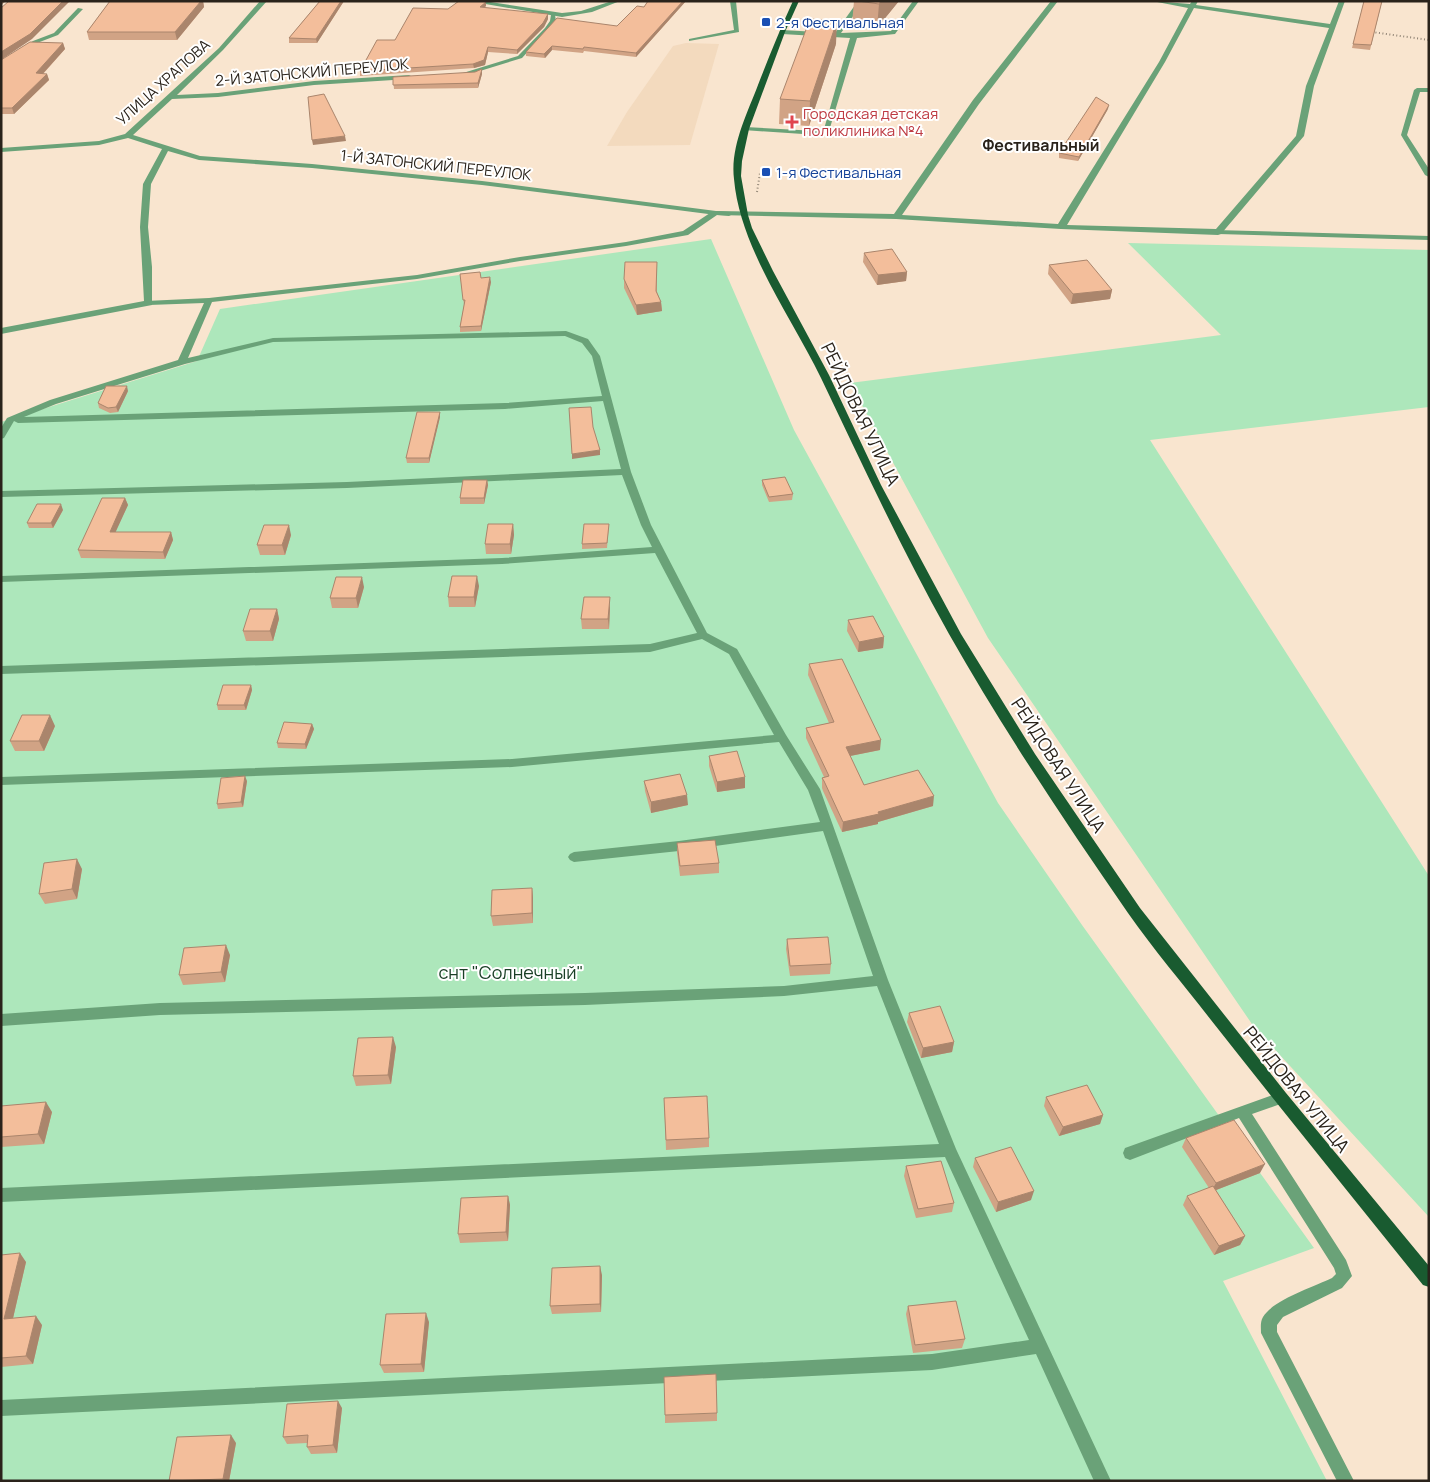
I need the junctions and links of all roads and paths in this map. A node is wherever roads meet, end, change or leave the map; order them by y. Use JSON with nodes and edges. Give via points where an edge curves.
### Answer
{"nodes":[{"id":1,"x":264,"y":1,"type":"edge"},
{"id":2,"x":472,"y":1,"type":"edge"},
{"id":3,"x":617,"y":1,"type":"edge"},
{"id":4,"x":733,"y":1,"type":"edge"},
{"id":5,"x":796,"y":1,"type":"edge"},
{"id":6,"x":861,"y":1,"type":"edge"},
{"id":7,"x":916,"y":1,"type":"edge"},
{"id":8,"x":1054,"y":1,"type":"edge"},
{"id":9,"x":1155,"y":1,"type":"edge"},
{"id":10,"x":1342,"y":1,"type":"edge"},
{"id":11,"x":1193,"y":4,"type":"edge"},
{"id":12,"x":80,"y":9,"type":"dead end"},
{"id":13,"x":553,"y":16,"type":"junction"},
{"id":14,"x":1332,"y":26,"type":"junction"},
{"id":15,"x":782,"y":32,"type":"junction"},
{"id":16,"x":1369,"y":32,"type":"edge"},
{"id":17,"x":836,"y":36,"type":"junction"},
{"id":18,"x":854,"y":36,"type":"junction"},
{"id":19,"x":691,"y":40,"type":"dead end"},
{"id":20,"x":1429,"y":40,"type":"edge"},
{"id":21,"x":1,"y":64,"type":"edge"},
{"id":22,"x":456,"y":74,"type":"edge"},
{"id":23,"x":418,"y":77,"type":"edge"},
{"id":24,"x":1429,"y":90,"type":"edge"},
{"id":25,"x":169,"y":97,"type":"junction"},
{"id":26,"x":745,"y":129,"type":"junction"},
{"id":27,"x":128,"y":136,"type":"junction"},
{"id":28,"x":166,"y":148,"type":"junction"},
{"id":29,"x":1,"y":150,"type":"edge"},
{"id":30,"x":1429,"y":175,"type":"edge"},
{"id":31,"x":716,"y":213,"type":"junction"},
{"id":32,"x":744,"y":215,"type":"junction"},
{"id":33,"x":896,"y":217,"type":"junction"},
{"id":34,"x":1061,"y":227,"type":"junction"},
{"id":35,"x":1218,"y":232,"type":"junction"},
{"id":36,"x":1429,"y":238,"type":"edge"},
{"id":37,"x":209,"y":300,"type":"junction"},
{"id":38,"x":149,"y":304,"type":"junction"},
{"id":39,"x":1,"y":331,"type":"edge"},
{"id":40,"x":182,"y":362,"type":"junction"},
{"id":41,"x":606,"y":398,"type":"junction"},
{"id":42,"x":6,"y":421,"type":"edge"},
{"id":43,"x":1,"y":436,"type":"edge"},
{"id":44,"x":626,"y":472,"type":"junction"},
{"id":45,"x":1,"y":494,"type":"edge"},
{"id":46,"x":660,"y":549,"type":"junction"},
{"id":47,"x":1,"y":579,"type":"edge"},
{"id":48,"x":703,"y":635,"type":"junction"},
{"id":49,"x":1,"y":670,"type":"edge"},
{"id":50,"x":782,"y":738,"type":"junction"},
{"id":51,"x":1,"y":781,"type":"edge"},
{"id":52,"x":827,"y":826,"type":"junction"},
{"id":53,"x":574,"y":857,"type":"dead end"},
{"id":54,"x":881,"y":980,"type":"junction"},
{"id":55,"x":1,"y":1020,"type":"edge"},
{"id":56,"x":1281,"y":1098,"type":"junction"},
{"id":57,"x":1242,"y":1111,"type":"junction"},
{"id":58,"x":949,"y":1150,"type":"junction"},
{"id":59,"x":1130,"y":1153,"type":"dead end"},
{"id":60,"x":1,"y":1195,"type":"edge"},
{"id":61,"x":1429,"y":1279,"type":"edge"},
{"id":62,"x":1040,"y":1346,"type":"junction"},
{"id":63,"x":1,"y":1408,"type":"edge"},
{"id":64,"x":1102,"y":1481,"type":"edge"},
{"id":65,"x":1346,"y":1481,"type":"edge"}],
"edges":[{"from":1,"to":25,"type":"street","name":"УЛИЦА ХРАПОВА","via":[[221,49]]},
{"from":2,"to":13,"type":"lane"},
{"from":3,"to":13,"type":"lane","via":[[601,9]]},
{"from":4,"to":19,"type":"lane","via":[[737,32]]},
{"from":5,"to":15,"type":"main road","name":"РЕЙДОВАЯ УЛИЦА"},
{"from":6,"to":17,"type":"lane"},
{"from":7,"to":18,"type":"lane","via":[[893,33]]},
{"from":8,"to":33,"type":"street","via":[[976,102]]},
{"from":9,"to":11,"type":"street"},
{"from":10,"to":14,"type":"street"},
{"from":11,"to":14,"type":"street"},
{"from":11,"to":34,"type":"street","via":[[1162,62]]},
{"from":12,"to":21,"type":"street","via":[[56,34],[36,42]]},
{"from":13,"to":22,"type":"street","via":[[547,29],[520,57],[475,72]]},
{"from":14,"to":35,"type":"street","via":[[1310,86],[1300,136]]},
{"from":15,"to":17,"type":"lane"},
{"from":15,"to":26,"type":"main road","name":"РЕЙДОВАЯ УЛИЦА"},
{"from":16,"to":20,"type":"path"},
{"from":17,"to":18,"type":"lane"},
{"from":18,"to":26,"type":"lane","via":[[828,130],[818,133]]},
{"from":23,"to":25,"type":"street","name":"2-Й ЗАТОНСКИЙ ПЕРЕУЛОК"},
{"from":24,"to":30,"type":"lane","via":[[1417,90],[1404,135]]},
{"from":25,"to":27,"type":"street","name":"УЛИЦА ХРАПОВА"},
{"from":26,"to":32,"type":"main road","name":"РЕЙДОВАЯ УЛИЦА","via":[[737,176]]},
{"from":27,"to":28,"type":"street","name":"1-Й ЗАТОНСКИЙ ПЕРЕУЛОК"},
{"from":27,"to":29,"type":"street","name":"УЛИЦА ХРАПОВА","via":[[99,143]]},
{"from":28,"to":31,"type":"street","name":"1-Й ЗАТОНСКИЙ ПЕРЕУЛОК","via":[[200,158],[482,183]]},
{"from":28,"to":38,"type":"street","via":[[147,184],[144,227]]},
{"from":31,"to":32,"type":"lane"},
{"from":31,"to":37,"type":"lane","via":[[685,233],[626,244],[418,277]]},
{"from":32,"to":33,"type":"street"},
{"from":32,"to":56,"type":"main road","name":"РЕЙДОВАЯ УЛИЦА","via":[[876,485],[955,634],[1031,757],[1135,912]]},
{"from":33,"to":34,"type":"street"},
{"from":34,"to":35,"type":"street"},
{"from":35,"to":36,"type":"lane"},
{"from":37,"to":38,"type":"lane"},
{"from":37,"to":40,"type":"lane"},
{"from":38,"to":39,"type":"street"},
{"from":40,"to":41,"type":"lane","via":[[273,340],[566,333],[585,341],[596,356]]},
{"from":40,"to":42,"type":"lane","via":[[53,402]]},
{"from":41,"to":42,"type":"lane","via":[[505,406]]},
{"from":41,"to":44,"type":"lane"},
{"from":42,"to":43,"type":"lane"},
{"from":44,"to":45,"type":"lane","via":[[347,485]]},
{"from":44,"to":46,"type":"lane","via":[[646,525]]},
{"from":46,"to":47,"type":"lane","via":[[502,561]]},
{"from":46,"to":48,"type":"lane"},
{"from":48,"to":49,"type":"lane","via":[[650,648]]},
{"from":48,"to":50,"type":"lane","via":[[732,652]]},
{"from":50,"to":51,"type":"lane","via":[[512,763]]},
{"from":50,"to":52,"type":"lane","via":[[814,789]]},
{"from":52,"to":53,"type":"lane"},
{"from":52,"to":54,"type":"lane"},
{"from":54,"to":55,"type":"lane","via":[[784,991],[160,1009]]},
{"from":54,"to":58,"type":"lane"},
{"from":56,"to":57,"type":"lane"},
{"from":56,"to":61,"type":"main road","name":"РЕЙДОВАЯ УЛИЦА"},
{"from":57,"to":59,"type":"lane"},
{"from":57,"to":65,"type":"lane","via":[[1341,1265],[1344,1276],[1337,1283],[1278,1312],[1269,1322],[1268,1333]]},
{"from":58,"to":60,"type":"lane"},
{"from":58,"to":62,"type":"lane"},
{"from":62,"to":63,"type":"lane","via":[[932,1362]]},
{"from":62,"to":64,"type":"lane"}]}
